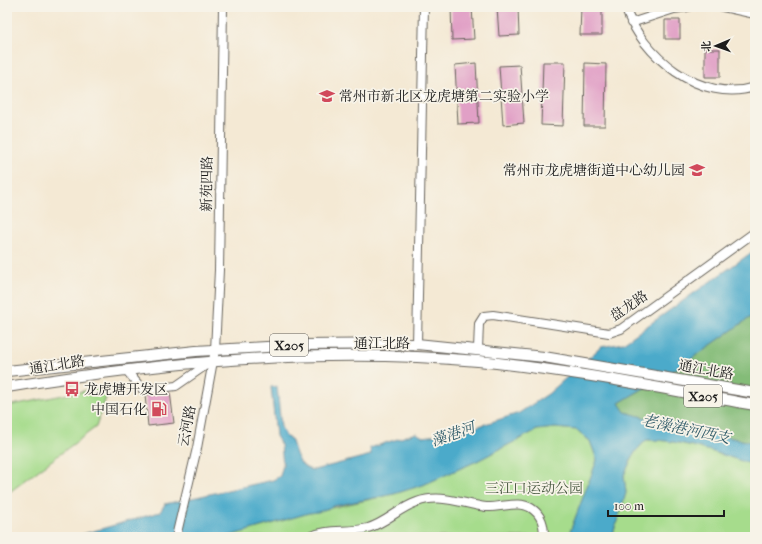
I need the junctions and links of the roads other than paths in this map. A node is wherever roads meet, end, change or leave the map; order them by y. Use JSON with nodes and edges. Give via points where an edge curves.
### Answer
{"nodes":[{"id":1,"x":223,"y":7,"type":"edge"},
{"id":2,"x":424,"y":7,"type":"edge"},
{"id":3,"x":625,"y":7,"type":"edge"},
{"id":4,"x":688,"y":7,"type":"edge"},
{"id":5,"x":723,"y":7,"type":"edge"},
{"id":6,"x":755,"y":14,"type":"edge"},
{"id":7,"x":630,"y":23,"type":"junction"},
{"id":8,"x":755,"y":87,"type":"edge"},
{"id":9,"x":755,"y":232,"type":"edge"},
{"id":10,"x":417,"y":344,"type":"junction"},
{"id":11,"x":478,"y":349,"type":"junction"},
{"id":12,"x":215,"y":350,"type":"junction"},
{"id":13,"x":212,"y":361,"type":"junction"},
{"id":14,"x":126,"y":370,"type":"junction"},
{"id":15,"x":7,"y":371,"type":"edge"},
{"id":16,"x":7,"y":387,"type":"edge"},
{"id":17,"x":755,"y":393,"type":"edge"},
{"id":18,"x":755,"y":405,"type":"edge"},
{"id":19,"x":343,"y":534,"type":"edge"},
{"id":20,"x":176,"y":537,"type":"edge"},
{"id":21,"x":308,"y":537,"type":"edge"},
{"id":22,"x":544,"y":537,"type":"edge"}],
"edges":[{"from":1,"to":12,"type":"street","name":"新苑四路","via":[[219,270]]},
{"from":2,"to":10,"type":"street"},
{"from":3,"to":7,"type":"street"},
{"from":4,"to":7,"type":"street"},
{"from":5,"to":6,"type":"street"},
{"from":7,"to":8,"type":"street","via":[[648,47],[691,82],[725,90]]},
{"from":9,"to":11,"type":"street","name":"盘龙路","via":[[621,329],[609,333],[493,315],[484,316],[479,324]]},
{"from":10,"to":11,"type":"main road","name":"通江北路","number":"X205"},
{"from":10,"to":12,"type":"main road","name":"通江北路","number":"X205","via":[[301,344]]},
{"from":11,"to":17,"type":"main road","name":"通江北路","number":"X205","via":[[570,361]]},
{"from":12,"to":13,"type":"street","name":"新苑四路"},
{"from":12,"to":15,"type":"main road","name":"通江北路","number":"X205"},
{"from":13,"to":14,"type":"main road","name":"通江北路","number":"X205"},
{"from":13,"to":14,"type":"street","via":[[176,386],[143,390]]},
{"from":13,"to":18,"type":"main road","name":"通江北路","number":"X205","via":[[301,357],[412,357],[478,361],[557,371]]},
{"from":13,"to":20,"type":"street","name":"云河路","via":[[197,448]]},
{"from":14,"to":16,"type":"main road","name":"通江北路","number":"X205"},
{"from":19,"to":21,"type":"street","via":[[318,532]]},
{"from":19,"to":22,"type":"street","via":[[370,527],[417,501],[435,498],[486,507],[530,507],[539,514],[544,524]]}]}
